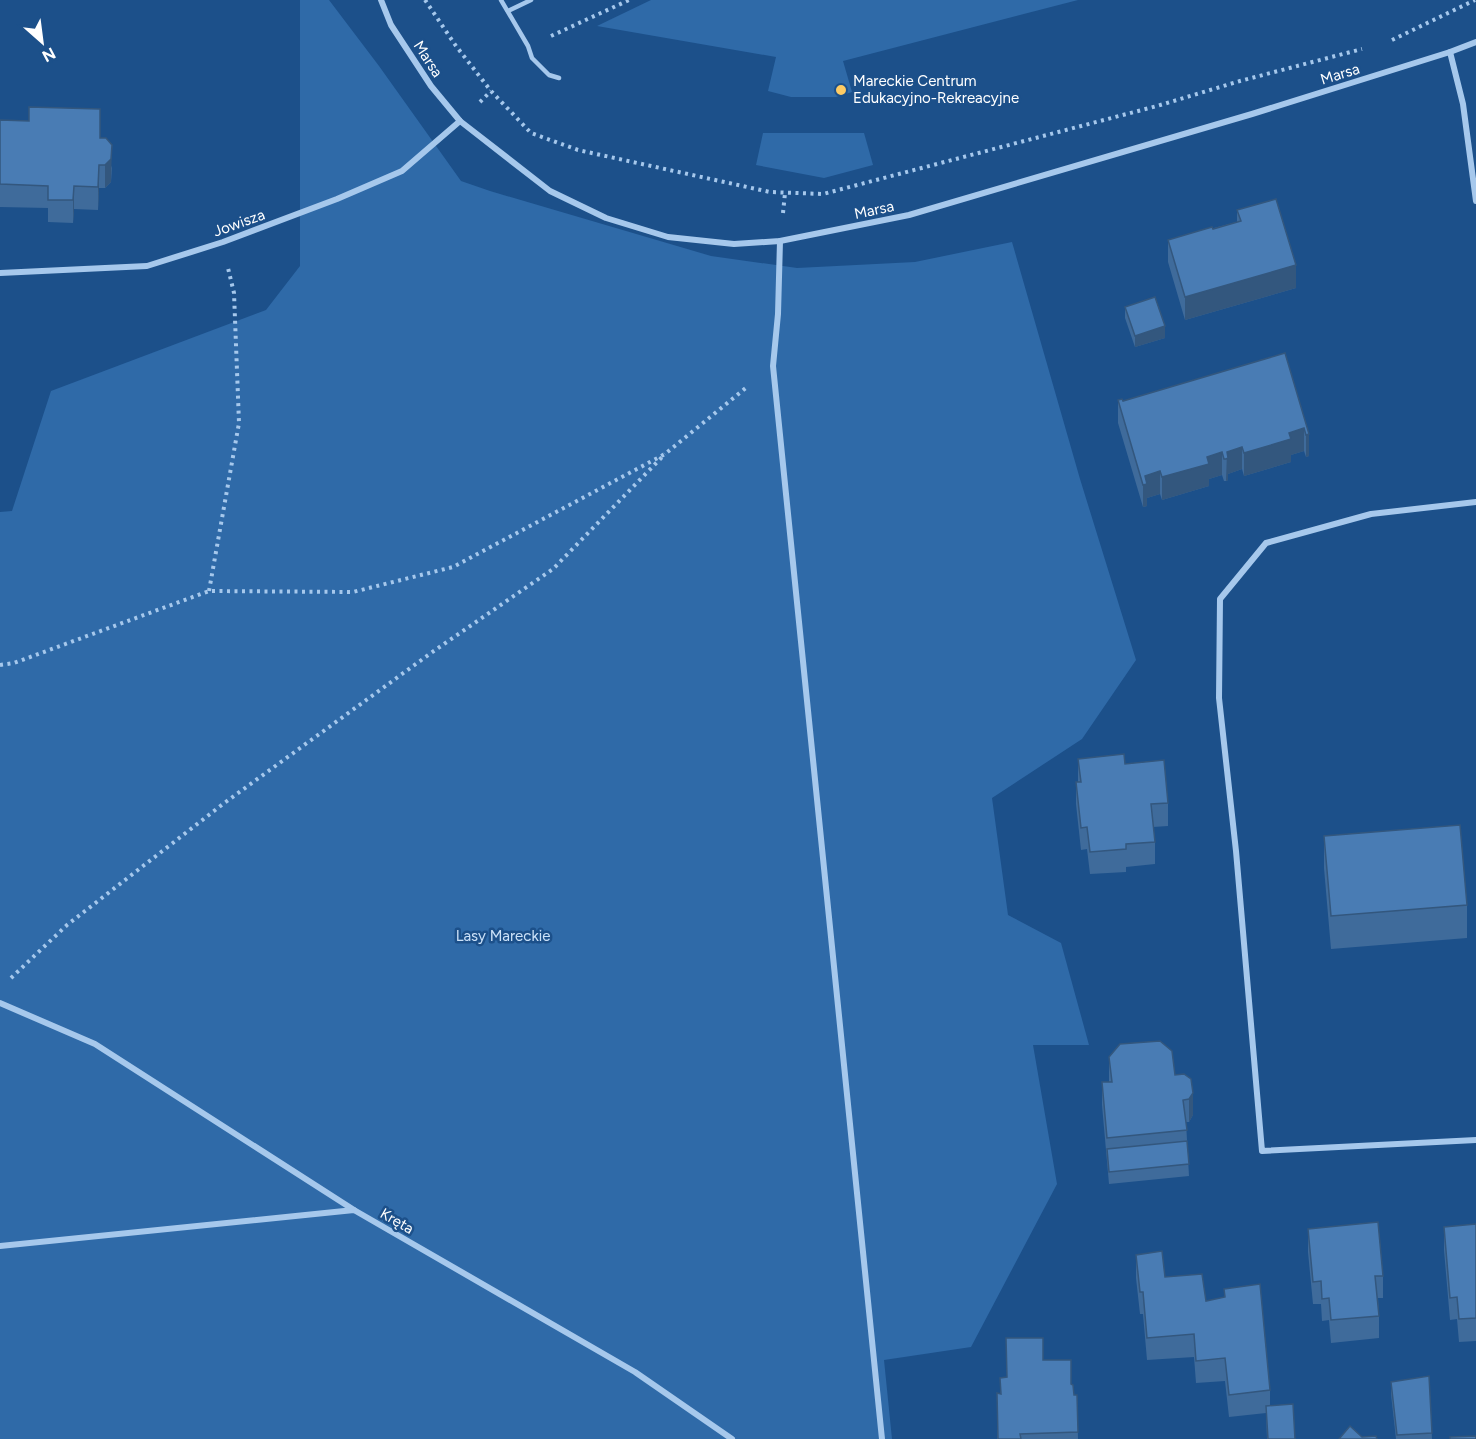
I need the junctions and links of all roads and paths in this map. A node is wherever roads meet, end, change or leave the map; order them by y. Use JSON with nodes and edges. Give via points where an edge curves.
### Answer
{"nodes":[{"id":1,"x":381,"y":0,"type":"edge"},
{"id":2,"x":425,"y":0,"type":"edge"},
{"id":3,"x":501,"y":0,"type":"edge"},
{"id":4,"x":531,"y":0,"type":"edge"},
{"id":5,"x":629,"y":0,"type":"edge"},
{"id":6,"x":1475,"y":0,"type":"edge"},
{"id":7,"x":508,"y":12,"type":"junction"},
{"id":8,"x":1388,"y":42,"type":"dead end"},
{"id":9,"x":1476,"y":42,"type":"edge"},
{"id":10,"x":528,"y":46,"type":"junction"},
{"id":11,"x":1367,"y":47,"type":"dead end"},
{"id":12,"x":1450,"y":52,"type":"junction"},
{"id":13,"x":559,"y":78,"type":"dead end"},
{"id":14,"x":460,"y":121,"type":"junction"},
{"id":15,"x":1476,"y":201,"type":"edge"},
{"id":16,"x":780,"y":241,"type":"junction"},
{"id":17,"x":223,"y":242,"type":"junction"},
{"id":18,"x":0,"y":273,"type":"edge"},
{"id":19,"x":773,"y":366,"type":"junction"},
{"id":20,"x":665,"y":454,"type":"junction"},
{"id":21,"x":1476,"y":502,"type":"edge"},
{"id":22,"x":209,"y":591,"type":"junction"},
{"id":23,"x":0,"y":665,"type":"edge"},
{"id":24,"x":8,"y":981,"type":"dead end"},
{"id":25,"x":0,"y":1003,"type":"edge"},
{"id":26,"x":1476,"y":1140,"type":"edge"},
{"id":27,"x":354,"y":1210,"type":"junction"},
{"id":28,"x":0,"y":1246,"type":"edge"},
{"id":29,"x":732,"y":1439,"type":"edge"},
{"id":30,"x":882,"y":1439,"type":"edge"}],
"edges":[{"from":1,"to":14,"type":"street","name":"Marsa","via":[[391,25],[431,86]]},
{"from":2,"to":11,"type":"path","via":[[491,91],[531,134],[578,150],[770,192],[823,194]]},
{"from":3,"to":7,"type":"lane"},
{"from":4,"to":7,"type":"lane"},
{"from":5,"to":10,"type":"path"},
{"from":6,"to":8,"type":"path"},
{"from":7,"to":10,"type":"lane"},
{"from":9,"to":12,"type":"street","name":"Marsa"},
{"from":10,"to":13,"type":"lane","via":[[532,58],[549,75]]},
{"from":12,"to":15,"type":"street","via":[[1463,104]]},
{"from":12,"to":16,"type":"street","name":"Marsa","via":[[909,215]]},
{"from":14,"to":16,"type":"street","name":"Marsa","via":[[550,191],[606,218],[669,237],[734,244]]},
{"from":14,"to":17,"type":"street","name":"Jowisza","via":[[402,171]]},
{"from":16,"to":19,"type":"street"},
{"from":17,"to":18,"type":"street","name":"Jowisza","via":[[147,266]]},
{"from":17,"to":22,"type":"path","via":[[234,293],[239,423]]},
{"from":19,"to":20,"type":"path"},
{"from":19,"to":30,"type":"street"},
{"from":20,"to":22,"type":"path","via":[[453,567],[352,592]]},
{"from":20,"to":24,"type":"path","via":[[552,569],[223,804],[67,925]]},
{"from":21,"to":26,"type":"street","via":[[1371,514],[1266,543],[1220,599],[1219,698],[1262,1151]]},
{"from":22,"to":23,"type":"path"},
{"from":25,"to":27,"type":"street","name":"Kręta","via":[[95,1044]]},
{"from":27,"to":28,"type":"street"},
{"from":27,"to":29,"type":"street","name":"Kręta","via":[[635,1372]]}]}
